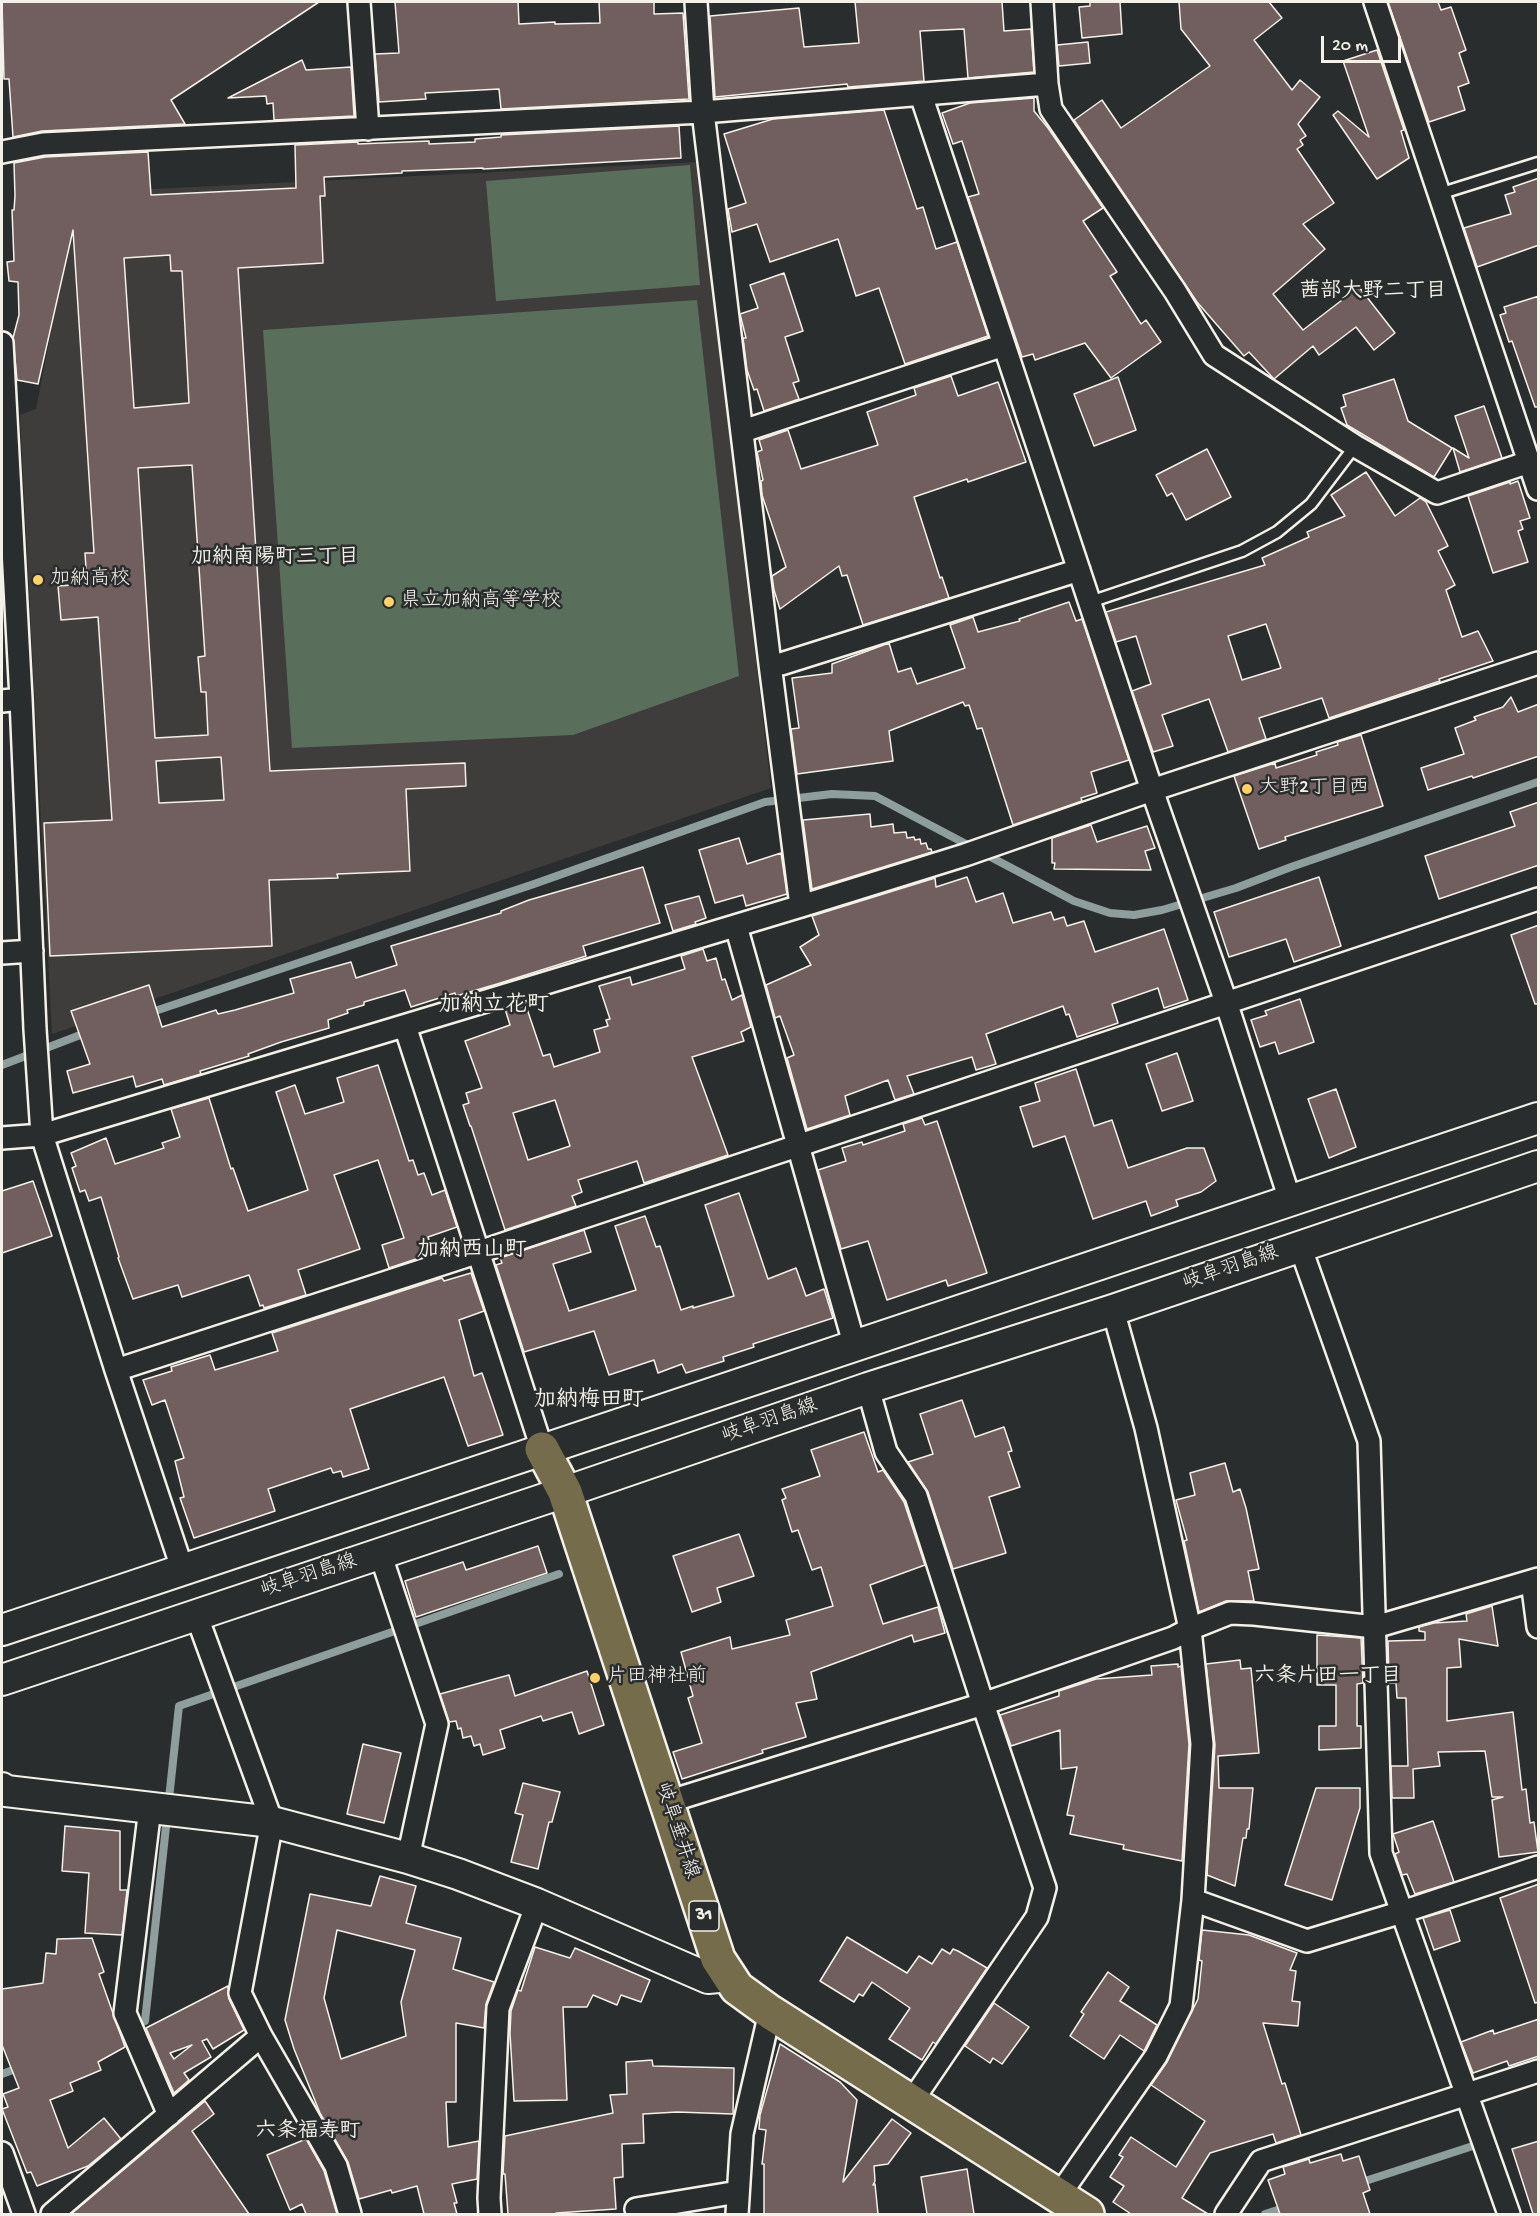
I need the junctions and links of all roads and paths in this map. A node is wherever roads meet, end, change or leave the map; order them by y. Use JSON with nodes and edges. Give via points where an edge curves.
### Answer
{"nodes":[{"id":1,"x":359,"y":2,"type":"edge"},
{"id":2,"x":696,"y":2,"type":"edge"},
{"id":3,"x":1042,"y":2,"type":"edge"},
{"id":4,"x":1375,"y":2,"type":"edge"},
{"id":5,"x":1047,"y":84,"type":"junction"},
{"id":6,"x":921,"y":95,"type":"junction"},
{"id":7,"x":704,"y":112,"type":"junction"},
{"id":8,"x":369,"y":129,"type":"junction"},
{"id":9,"x":2,"y":152,"type":"edge"},
{"id":10,"x":1539,"y":163,"type":"edge"},
{"id":11,"x":1439,"y":194,"type":"junction"},
{"id":12,"x":2,"y":343,"type":"edge"},
{"id":13,"x":1004,"y":345,"type":"junction"},
{"id":14,"x":743,"y":431,"type":"junction"},
{"id":15,"x":1355,"y":447,"type":"junction"},
{"id":16,"x":5,"y":454,"type":"edge"},
{"id":17,"x":1534,"y":460,"type":"edge"},
{"id":18,"x":1539,"y":489,"type":"edge"},
{"id":19,"x":1079,"y":570,"type":"junction"},
{"id":20,"x":1090,"y":602,"type":"junction"},
{"id":21,"x":1539,"y":663,"type":"edge"},
{"id":22,"x":770,"y":664,"type":"junction"},
{"id":23,"x":11,"y":700,"type":"edge"},
{"id":24,"x":1152,"y":790,"type":"junction"},
{"id":25,"x":1539,"y":898,"type":"edge"},
{"id":26,"x":801,"y":906,"type":"junction"},
{"id":27,"x":736,"y":926,"type":"junction"},
{"id":28,"x":32,"y":951,"type":"junction"},
{"id":29,"x":2,"y":953,"type":"edge"},
{"id":30,"x":1226,"y":1002,"type":"junction"},
{"id":31,"x":405,"y":1026,"type":"junction"},
{"id":32,"x":1539,"y":1118,"type":"edge"},
{"id":33,"x":42,"y":1135,"type":"junction"},
{"id":34,"x":2,"y":1138,"type":"edge"},
{"id":35,"x":798,"y":1145,"type":"junction"},
{"id":36,"x":1539,"y":1166,"type":"edge"},
{"id":37,"x":1290,"y":1200,"type":"junction"},
{"id":38,"x":1300,"y":1245,"type":"junction"},
{"id":39,"x":479,"y":1252,"type":"junction"},
{"id":40,"x":1113,"y":1310,"type":"junction"},
{"id":41,"x":855,"y":1347,"type":"junction"},
{"id":42,"x":116,"y":1370,"type":"junction"},
{"id":43,"x":868,"y":1388,"type":"junction"},
{"id":44,"x":542,"y":1449,"type":"junction"},
{"id":45,"x":565,"y":1492,"type":"junction"},
{"id":46,"x":380,"y":1553,"type":"junction"},
{"id":47,"x":183,"y":1571,"type":"junction"},
{"id":48,"x":1535,"y":1580,"type":"edge"},
{"id":49,"x":196,"y":1614,"type":"junction"},
{"id":50,"x":1375,"y":1627,"type":"junction"},
{"id":51,"x":1539,"y":1627,"type":"edge"},
{"id":52,"x":1190,"y":1629,"type":"junction"},
{"id":53,"x":2,"y":1630,"type":"edge"},
{"id":54,"x":2,"y":1680,"type":"edge"},
{"id":55,"x":983,"y":1704,"type":"junction"},
{"id":56,"x":2,"y":1788,"type":"edge"},
{"id":57,"x":667,"y":1802,"type":"junction"},
{"id":58,"x":150,"y":1808,"type":"junction"},
{"id":59,"x":272,"y":1822,"type":"junction"},
{"id":60,"x":408,"y":1858,"type":"junction"},
{"id":61,"x":1539,"y":1867,"type":"edge"},
{"id":62,"x":1193,"y":1900,"type":"junction"},
{"id":63,"x":537,"y":1904,"type":"junction"},
{"id":64,"x":1402,"y":1912,"type":"junction"},
{"id":65,"x":729,"y":1976,"type":"junction"},
{"id":66,"x":770,"y":2012,"type":"junction"},
{"id":67,"x":261,"y":2036,"type":"junction"},
{"id":68,"x":1539,"y":2071,"type":"edge"},
{"id":69,"x":1466,"y":2094,"type":"junction"},
{"id":70,"x":912,"y":2101,"type":"junction"},
{"id":71,"x":169,"y":2115,"type":"junction"},
{"id":72,"x":2,"y":2153,"type":"edge"},
{"id":73,"x":738,"y":2192,"type":"junction"},
{"id":74,"x":1058,"y":2197,"type":"junction"},
{"id":75,"x":636,"y":2209,"type":"dead end"},
{"id":76,"x":24,"y":2214,"type":"edge"},
{"id":77,"x":52,"y":2214,"type":"edge"},
{"id":78,"x":350,"y":2214,"type":"edge"},
{"id":79,"x":490,"y":2214,"type":"edge"},
{"id":80,"x":737,"y":2214,"type":"edge"},
{"id":81,"x":1086,"y":2214,"type":"edge"},
{"id":82,"x":1226,"y":2214,"type":"edge"},
{"id":83,"x":1509,"y":2214,"type":"edge"}],
"edges":[{"from":1,"to":8,"type":"street"},
{"from":2,"to":7,"type":"street"},
{"from":3,"to":5,"type":"street"},
{"from":4,"to":11,"type":"street"},
{"from":5,"to":6,"type":"street"},
{"from":5,"to":15,"type":"street","via":[[1052,109],[1214,355]]},
{"from":6,"to":7,"type":"street"},
{"from":6,"to":13,"type":"street"},
{"from":7,"to":8,"type":"street"},
{"from":7,"to":14,"type":"street"},
{"from":8,"to":9,"type":"street","via":[[43,144]]},
{"from":10,"to":11,"type":"lane"},
{"from":11,"to":17,"type":"street"},
{"from":12,"to":16,"type":"street"},
{"from":13,"to":14,"type":"street"},
{"from":13,"to":19,"type":"street"},
{"from":14,"to":22,"type":"street"},
{"from":15,"to":17,"type":"street","via":[[1437,492]]},
{"from":15,"to":20,"type":"lane","via":[[1311,504],[1277,532],[1242,551]]},
{"from":16,"to":23,"type":"street"},
{"from":17,"to":18,"type":"street"},
{"from":19,"to":20,"type":"street"},
{"from":19,"to":22,"type":"street","via":[[781,664]]},
{"from":20,"to":24,"type":"street"},
{"from":21,"to":24,"type":"street"},
{"from":22,"to":26,"type":"street"},
{"from":23,"to":28,"type":"street"},
{"from":24,"to":26,"type":"street","via":[[965,855]]},
{"from":24,"to":30,"type":"street"},
{"from":25,"to":30,"type":"street"},
{"from":26,"to":27,"type":"street"},
{"from":27,"to":31,"type":"street"},
{"from":27,"to":35,"type":"street"},
{"from":28,"to":29,"type":"street"},
{"from":28,"to":33,"type":"street"},
{"from":30,"to":35,"type":"street"},
{"from":30,"to":37,"type":"street"},
{"from":31,"to":33,"type":"street"},
{"from":31,"to":39,"type":"street"},
{"from":32,"to":37,"type":"main road"},
{"from":33,"to":34,"type":"street"},
{"from":33,"to":42,"type":"street"},
{"from":35,"to":39,"type":"street"},
{"from":35,"to":41,"type":"street"},
{"from":36,"to":38,"type":"main road","name":"岐阜羽島線"},
{"from":37,"to":41,"type":"main road"},
{"from":38,"to":40,"type":"main road","name":"岐阜羽島線"},
{"from":38,"to":50,"type":"street","via":[[1369,1441]]},
{"from":39,"to":42,"type":"street"},
{"from":39,"to":44,"type":"street"},
{"from":40,"to":43,"type":"main road","name":"岐阜羽島線"},
{"from":40,"to":52,"type":"street","via":[[1146,1428]]},
{"from":41,"to":44,"type":"main road"},
{"from":42,"to":47,"type":"street"},
{"from":43,"to":45,"type":"main road","name":"岐阜羽島線"},
{"from":43,"to":55,"type":"street","via":[[886,1452],[916,1496]]},
{"from":44,"to":45,"type":"main road","name":"岐阜垂井線","number":"31"},
{"from":44,"to":47,"type":"main road"},
{"from":45,"to":46,"type":"main road","name":"岐阜羽島線"},
{"from":45,"to":57,"type":"main road","name":"岐阜垂井線","number":"31"},
{"from":46,"to":49,"type":"main road","name":"岐阜羽島線"},
{"from":46,"to":60,"type":"street","via":[[438,1724]]},
{"from":47,"to":53,"type":"main road"},
{"from":48,"to":50,"type":"street"},
{"from":48,"to":51,"type":"street"},
{"from":49,"to":54,"type":"main road","name":"岐阜羽島線"},
{"from":49,"to":59,"type":"street"},
{"from":50,"to":52,"type":"street","via":[[1230,1613]]},
{"from":50,"to":64,"type":"street","via":[[1381,1852]]},
{"from":52,"to":55,"type":"street"},
{"from":52,"to":62,"type":"street","via":[[1202,1744]]},
{"from":55,"to":57,"type":"street"},
{"from":55,"to":70,"type":"street","via":[[1045,1888],[1037,1917]]},
{"from":56,"to":58,"type":"main road"},
{"from":57,"to":65,"type":"main road","name":"岐阜垂井線","number":"31","via":[[718,1959]]},
{"from":58,"to":59,"type":"main road"},
{"from":58,"to":71,"type":"street","via":[[125,2013]]},
{"from":59,"to":60,"type":"main road"},
{"from":59,"to":67,"type":"street","via":[[240,1993]]},
{"from":60,"to":63,"type":"main road"},
{"from":61,"to":64,"type":"street"},
{"from":62,"to":64,"type":"street","via":[[1307,1941]]},
{"from":62,"to":74,"type":"street","via":[[1181,2006],[1156,2056]]},
{"from":63,"to":65,"type":"main road","via":[[708,1978]]},
{"from":63,"to":79,"type":"street","via":[[498,2008]]},
{"from":64,"to":69,"type":"street"},
{"from":65,"to":66,"type":"main road","name":"岐阜垂井線","number":"31","via":[[737,1988]]},
{"from":66,"to":70,"type":"main road","name":"岐阜垂井線","number":"31"},
{"from":66,"to":73,"type":"street","via":[[742,2134]]},
{"from":67,"to":71,"type":"street"},
{"from":67,"to":78,"type":"street","via":[[336,2166]]},
{"from":68,"to":69,"type":"street"},
{"from":69,"to":82,"type":"street","via":[[1261,2161]]},
{"from":69,"to":83,"type":"street"},
{"from":70,"to":74,"type":"main road","name":"岐阜垂井線","number":"31"},
{"from":71,"to":77,"type":"street"},
{"from":72,"to":76,"type":"street"},
{"from":73,"to":75,"type":"street"},
{"from":73,"to":80,"type":"street"},
{"from":74,"to":81,"type":"main road","name":"岐阜垂井線","number":"31"}]}
